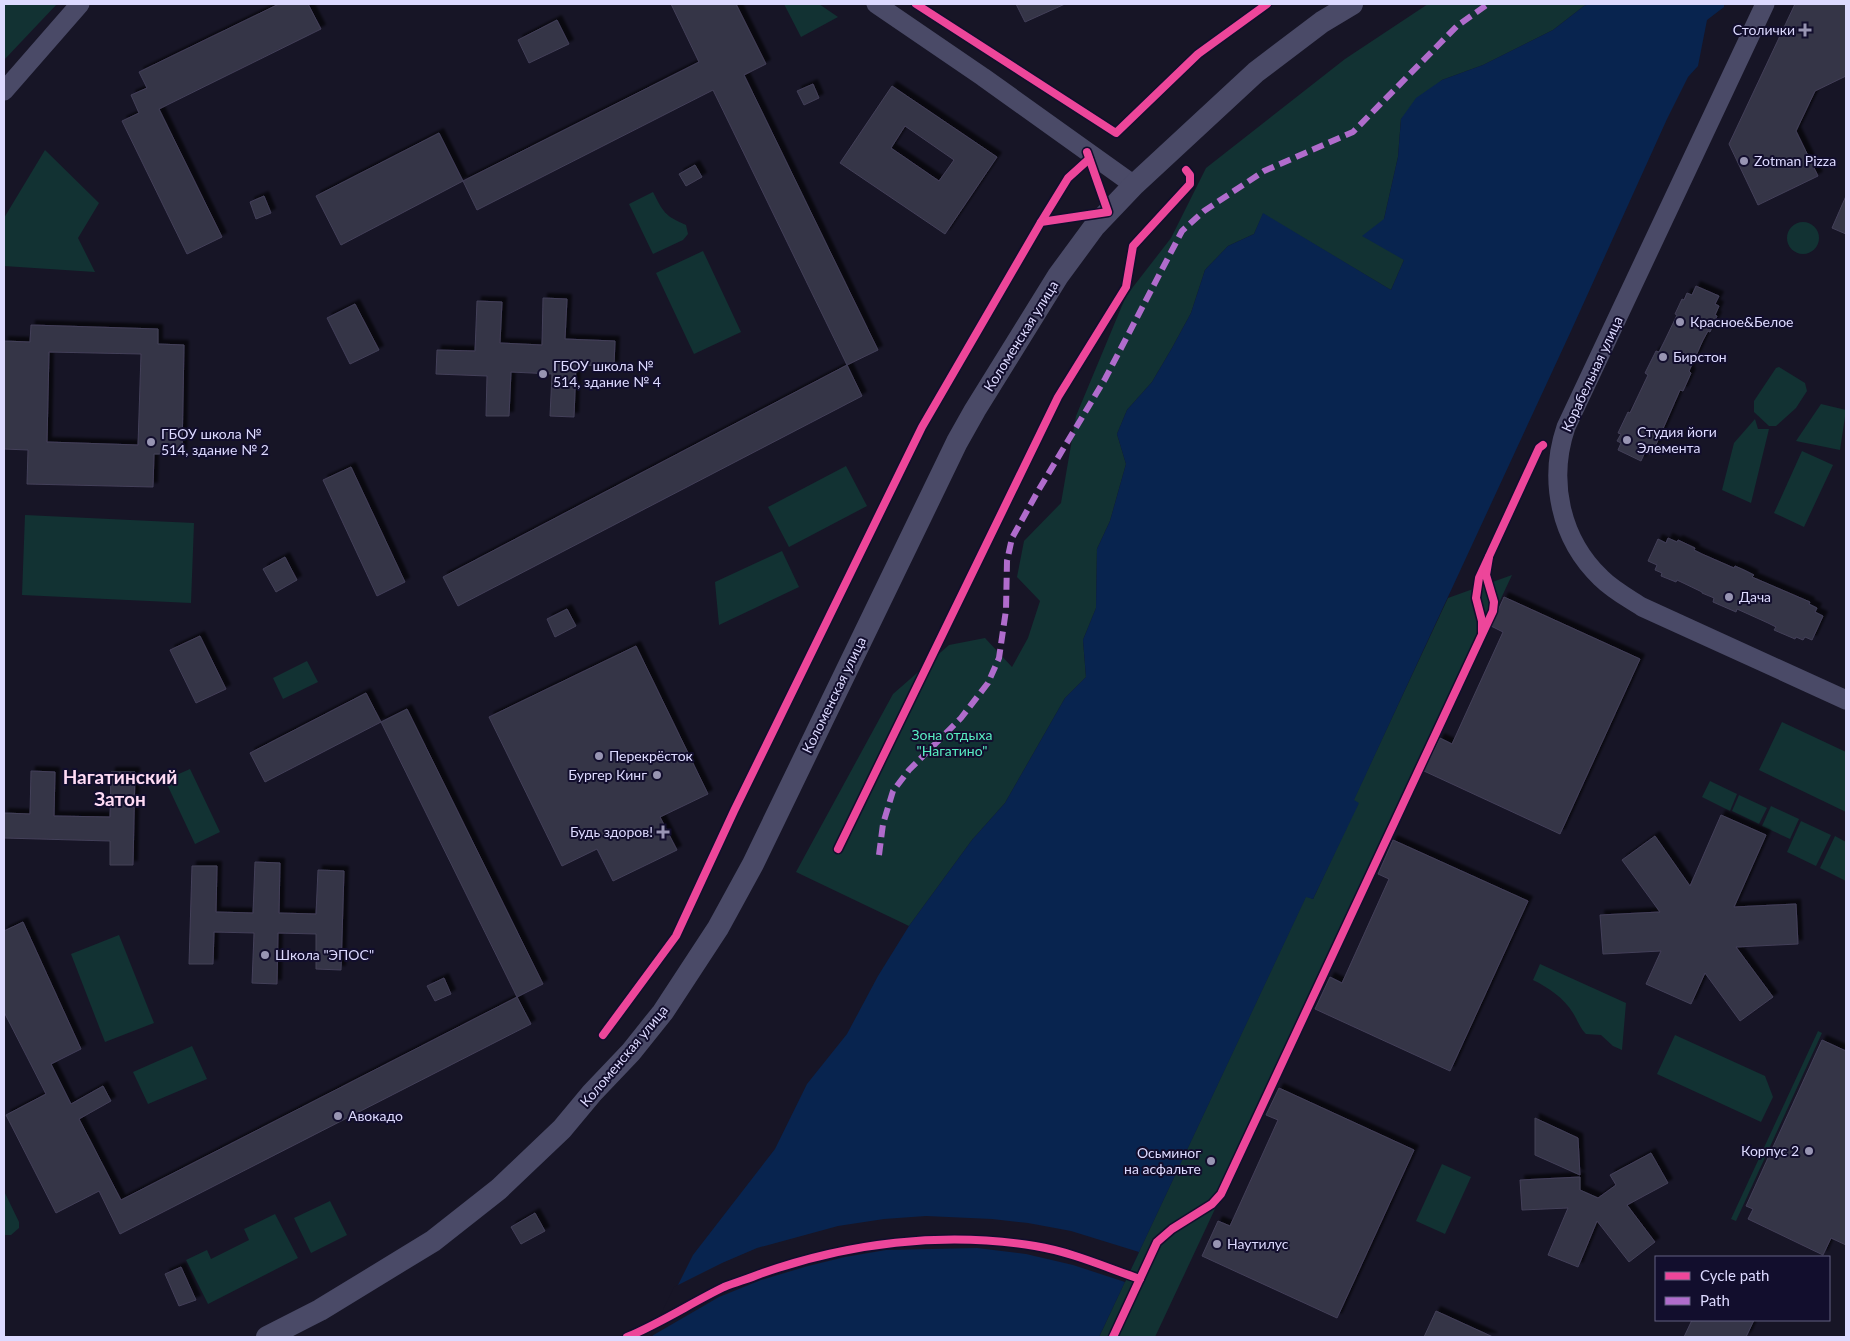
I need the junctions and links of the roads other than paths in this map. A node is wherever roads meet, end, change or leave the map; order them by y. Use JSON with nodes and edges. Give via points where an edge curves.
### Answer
{"nodes":[{"id":1,"x":80,"y":4,"type":"edge"},
{"id":2,"x":876,"y":4,"type":"edge"},
{"id":3,"x":1352,"y":4,"type":"edge"},
{"id":4,"x":1765,"y":4,"type":"edge"},
{"id":5,"x":4,"y":91,"type":"edge"},
{"id":6,"x":1134,"y":185,"type":"junction"},
{"id":7,"x":1846,"y":700,"type":"edge"},
{"id":8,"x":267,"y":1337,"type":"edge"}],
"edges":[{"from":1,"to":5,"type":"street"},
{"from":2,"to":6,"type":"street"},
{"from":3,"to":6,"type":"street","name":"Коломенская улица","via":[[1322,22],[1256,72]]},
{"from":4,"to":7,"type":"street","name":"Корабельная улица","via":[[1566,427],[1557,466],[1558,492],[1563,518],[1578,551],[1615,590],[1642,607]]},
{"from":6,"to":8,"type":"street","name":"Коломенская улица","via":[[1094,226],[1058,276],[975,410],[753,864],[718,928],[668,1005],[562,1129],[499,1189],[433,1241],[320,1310]]}]}
